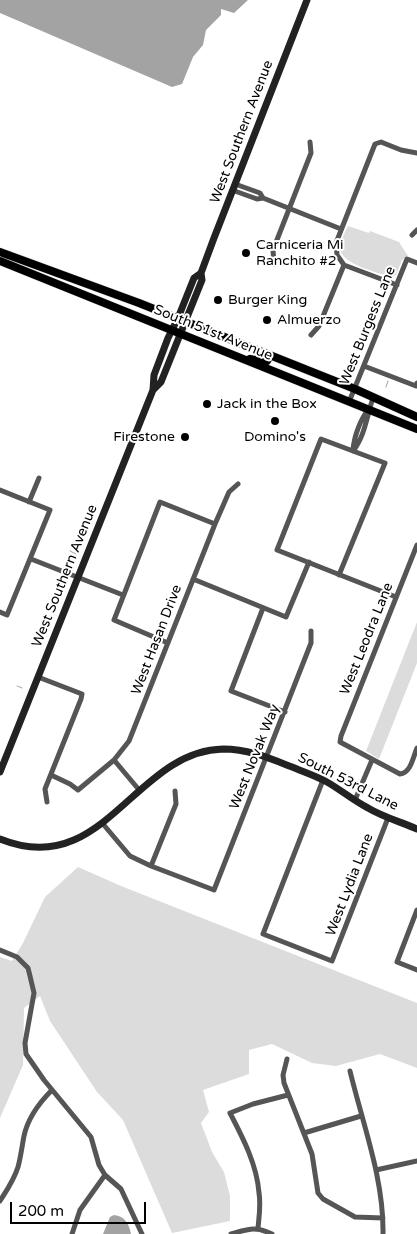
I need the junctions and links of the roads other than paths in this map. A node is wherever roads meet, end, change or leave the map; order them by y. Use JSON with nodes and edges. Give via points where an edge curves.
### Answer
{"nodes":[{"id":1,"x":307,"y":0,"type":"edge"},
{"id":2,"x":310,"y":142,"type":"dead end"},
{"id":3,"x":417,"y":153,"type":"edge"},
{"id":4,"x":234,"y":187,"type":"junction"},
{"id":5,"x":289,"y":208,"type":"junction"},
{"id":6,"x":341,"y":229,"type":"junction"},
{"id":7,"x":417,"y":230,"type":"edge"},
{"id":8,"x":412,"y":235,"type":"dead end"},
{"id":9,"x":0,"y":252,"type":"edge"},
{"id":10,"x":0,"y":261,"type":"edge"},
{"id":11,"x":417,"y":263,"type":"edge"},
{"id":12,"x":274,"y":264,"type":"dead end"},
{"id":13,"x":344,"y":265,"type":"junction"},
{"id":14,"x":41,"y":268,"type":"junction"},
{"id":15,"x":38,"y":276,"type":"junction"},
{"id":16,"x":397,"y":286,"type":"junction"},
{"id":17,"x":182,"y":320,"type":"junction"},
{"id":18,"x":172,"y":330,"type":"junction"},
{"id":19,"x":180,"y":333,"type":"junction"},
{"id":20,"x":311,"y":336,"type":"dead end"},
{"id":21,"x":270,"y":356,"type":"junction"},
{"id":22,"x":243,"y":359,"type":"junction"},
{"id":23,"x":364,"y":366,"type":"junction"},
{"id":24,"x":416,"y":385,"type":"edge"},
{"id":25,"x":355,"y":389,"type":"junction"},
{"id":26,"x":154,"y":390,"type":"junction"},
{"id":27,"x":374,"y":398,"type":"junction"},
{"id":28,"x":349,"y":402,"type":"junction"},
{"id":29,"x":369,"y":410,"type":"junction"},
{"id":30,"x":417,"y":417,"type":"edge"},
{"id":31,"x":417,"y":429,"type":"edge"},
{"id":32,"x":353,"y":451,"type":"junction"},
{"id":33,"x":39,"y":478,"type":"dead end"},
{"id":34,"x":238,"y":484,"type":"dead end"},
{"id":35,"x":0,"y":490,"type":"edge"},
{"id":36,"x":29,"y":502,"type":"junction"},
{"id":37,"x":215,"y":524,"type":"junction"},
{"id":38,"x":417,"y":545,"type":"edge"},
{"id":39,"x":31,"y":559,"type":"junction"},
{"id":40,"x":309,"y":562,"type":"junction"},
{"id":41,"x":340,"y":574,"type":"junction"},
{"id":42,"x":78,"y":578,"type":"junction"},
{"id":43,"x":193,"y":579,"type":"junction"},
{"id":44,"x":123,"y":596,"type":"junction"},
{"id":45,"x":396,"y":598,"type":"junction"},
{"id":46,"x":263,"y":608,"type":"junction"},
{"id":47,"x":0,"y":612,"type":"edge"},
{"id":48,"x":311,"y":631,"type":"dead end"},
{"id":49,"x":168,"y":643,"type":"junction"},
{"id":50,"x":38,"y":677,"type":"junction"},
{"id":51,"x":285,"y":712,"type":"junction"},
{"id":52,"x":417,"y":748,"type":"edge"},
{"id":53,"x":268,"y":757,"type":"junction"},
{"id":54,"x":114,"y":760,"type":"junction"},
{"id":55,"x":372,"y":760,"type":"junction"},
{"id":56,"x":0,"y":772,"type":"edge"},
{"id":57,"x":51,"y":775,"type":"junction"},
{"id":58,"x":323,"y":780,"type":"junction"},
{"id":59,"x":140,"y":790,"type":"junction"},
{"id":60,"x":175,"y":792,"type":"dead end"},
{"id":61,"x":356,"y":800,"type":"junction"},
{"id":62,"x":47,"y":802,"type":"dead end"},
{"id":63,"x":388,"y":818,"type":"junction"},
{"id":64,"x":103,"y":824,"type":"junction"},
{"id":65,"x":417,"y":829,"type":"edge"},
{"id":66,"x":0,"y":838,"type":"edge"},
{"id":67,"x":151,"y":866,"type":"junction"},
{"id":68,"x":417,"y":910,"type":"edge"},
{"id":69,"x":0,"y":950,"type":"edge"},
{"id":70,"x":417,"y":970,"type":"edge"},
{"id":71,"x":287,"y":1059,"type":"dead end"},
{"id":72,"x":350,"y":1071,"type":"dead end"},
{"id":73,"x":52,"y":1090,"type":"junction"},
{"id":74,"x":288,"y":1095,"type":"junction"},
{"id":75,"x":361,"y":1116,"type":"junction"},
{"id":76,"x":304,"y":1133,"type":"junction"},
{"id":77,"x":417,"y":1161,"type":"edge"},
{"id":78,"x":376,"y":1170,"type":"junction"},
{"id":79,"x":105,"y":1175,"type":"junction"},
{"id":80,"x":0,"y":1201,"type":"edge"},
{"id":81,"x":383,"y":1218,"type":"junction"},
{"id":82,"x":258,"y":1228,"type":"junction"},
{"id":83,"x":72,"y":1234,"type":"edge"},
{"id":84,"x":142,"y":1234,"type":"edge"},
{"id":85,"x":232,"y":1234,"type":"edge"},
{"id":86,"x":272,"y":1234,"type":"edge"},
{"id":87,"x":383,"y":1234,"type":"edge"}],
"edges":[{"from":1,"to":4,"type":"main road","name":"West Southern Avenue"},
{"from":2,"to":5,"type":"street","via":[[311,153]]},
{"from":3,"to":6,"type":"street","via":[[377,142]]},
{"from":4,"to":5,"type":"street","via":[[260,193],[264,198]]},
{"from":4,"to":17,"type":"main road","name":"West Southern Avenue","via":[[201,273],[194,278]]},
{"from":5,"to":6,"type":"street"},
{"from":5,"to":12,"type":"street","via":[[273,250]]},
{"from":6,"to":13,"type":"street","via":[[335,247]]},
{"from":7,"to":8,"type":"street"},
{"from":9,"to":14,"type":"main road","name":"South 51st Avenue"},
{"from":10,"to":15,"type":"main road","name":"South 51st Avenue"},
{"from":11,"to":16,"type":"street","name":"West Burgess Lane","via":[[407,259]]},
{"from":13,"to":16,"type":"street"},
{"from":13,"to":20,"type":"street","via":[[320,326]]},
{"from":14,"to":15,"type":"main road"},
{"from":14,"to":17,"type":"main road","name":"South 51st Avenue","via":[[100,287]]},
{"from":15,"to":18,"type":"main road","name":"South 51st Avenue"},
{"from":16,"to":23,"type":"street","name":"West Burgess Lane"},
{"from":17,"to":18,"type":"main road","name":"West Southern Avenue"},
{"from":17,"to":19,"type":"main road","name":"West Southern Avenue"},
{"from":17,"to":21,"type":"main road","name":"South 51st Avenue"},
{"from":18,"to":19,"type":"main road","name":"South 51st Avenue"},
{"from":18,"to":26,"type":"main road","name":"West Southern Avenue","via":[[154,374]]},
{"from":19,"to":22,"type":"main road","name":"South 51st Avenue"},
{"from":19,"to":26,"type":"main road","name":"West Southern Avenue","via":[[161,382]]},
{"from":21,"to":22,"type":"main road","via":[[267,361]]},
{"from":21,"to":25,"type":"main road","name":"South 51st Avenue"},
{"from":22,"to":28,"type":"main road","name":"South 51st Avenue"},
{"from":23,"to":24,"type":"street"},
{"from":23,"to":25,"type":"street","name":"West Burgess Lane"},
{"from":25,"to":27,"type":"main road","name":"South 51st Avenue"},
{"from":25,"to":28,"type":"street","name":"West Burgess Lane"},
{"from":26,"to":42,"type":"main road","name":"West Southern Avenue"},
{"from":27,"to":29,"type":"street"},
{"from":27,"to":30,"type":"main road","name":"South 51st Avenue"},
{"from":28,"to":29,"type":"main road","name":"South 51st Avenue"},
{"from":29,"to":31,"type":"main road","name":"South 51st Avenue"},
{"from":29,"to":32,"type":"street"},
{"from":32,"to":40,"type":"street","via":[[321,439],[277,550]]},
{"from":32,"to":41,"type":"street","via":[[386,463]]},
{"from":33,"to":36,"type":"street"},
{"from":34,"to":37,"type":"street","name":"West Hasan Drive","via":[[229,492]]},
{"from":35,"to":36,"type":"street"},
{"from":36,"to":39,"type":"street","via":[[50,510]]},
{"from":37,"to":43,"type":"street","name":"West Hasan Drive"},
{"from":37,"to":44,"type":"street","via":[[160,502]]},
{"from":38,"to":45,"type":"street","name":"West Leodra Lane"},
{"from":39,"to":42,"type":"street"},
{"from":39,"to":47,"type":"street","via":[[7,615]]},
{"from":40,"to":41,"type":"street"},
{"from":40,"to":46,"type":"street","via":[[286,617]]},
{"from":41,"to":45,"type":"street"},
{"from":42,"to":44,"type":"street"},
{"from":42,"to":50,"type":"main road","name":"West Southern Avenue"},
{"from":43,"to":46,"type":"street"},
{"from":43,"to":49,"type":"street","name":"West Hasan Drive"},
{"from":44,"to":49,"type":"street","via":[[114,620]]},
{"from":45,"to":55,"type":"street","name":"West Leodra Lane","via":[[340,742]]},
{"from":46,"to":51,"type":"street","via":[[231,691]]},
{"from":48,"to":51,"type":"street","name":"West Novak Way","via":[[311,643]]},
{"from":49,"to":54,"type":"street","name":"West Hasan Drive","via":[[129,741]]},
{"from":50,"to":56,"type":"main road","name":"West Southern Avenue"},
{"from":50,"to":57,"type":"street","via":[[82,694]]},
{"from":51,"to":53,"type":"street","name":"West Novak Way"},
{"from":52,"to":55,"type":"street","via":[[408,770],[403,774]]},
{"from":53,"to":58,"type":"main road","name":"South 53rd Lane"},
{"from":53,"to":59,"type":"main road","name":"South 53rd Lane","via":[[236,750],[199,752],[167,768]]},
{"from":53,"to":67,"type":"street","name":"West Novak Way","via":[[214,890]]},
{"from":54,"to":57,"type":"street","name":"West Hasan Drive","via":[[78,790]]},
{"from":54,"to":59,"type":"street"},
{"from":55,"to":61,"type":"street"},
{"from":57,"to":62,"type":"street","via":[[45,789]]},
{"from":58,"to":61,"type":"main road","name":"South 53rd Lane"},
{"from":58,"to":63,"type":"street","name":"West Lydia Lane","via":[[263,934],[332,961]]},
{"from":59,"to":64,"type":"main road","name":"South 53rd Lane"},
{"from":60,"to":67,"type":"street","via":[[176,804]]},
{"from":61,"to":63,"type":"main road","name":"South 53rd Lane"},
{"from":63,"to":65,"type":"main road","name":"South 53rd Lane"},
{"from":64,"to":66,"type":"main road","name":"South 53rd Lane","via":[[77,838],[50,845],[21,845]]},
{"from":64,"to":67,"type":"street","via":[[130,856]]},
{"from":68,"to":70,"type":"street","via":[[397,962]]},
{"from":69,"to":73,"type":"street","via":[[17,957],[28,968],[34,993],[25,1051]]},
{"from":71,"to":74,"type":"street","via":[[283,1075]]},
{"from":72,"to":75,"type":"street"},
{"from":73,"to":79,"type":"street","via":[[91,1136]]},
{"from":73,"to":80,"type":"street","via":[[30,1119],[18,1169]]},
{"from":74,"to":76,"type":"street"},
{"from":74,"to":82,"type":"street","via":[[230,1113],[257,1180]]},
{"from":75,"to":76,"type":"street"},
{"from":75,"to":78,"type":"street"},
{"from":76,"to":81,"type":"street","via":[[312,1154],[316,1188],[323,1199],[355,1218]]},
{"from":77,"to":78,"type":"street"},
{"from":78,"to":81,"type":"street"},
{"from":79,"to":83,"type":"street","via":[[80,1210]]},
{"from":79,"to":84,"type":"street","via":[[121,1189]]},
{"from":81,"to":87,"type":"street"},
{"from":82,"to":85,"type":"street"},
{"from":82,"to":86,"type":"street"}]}
